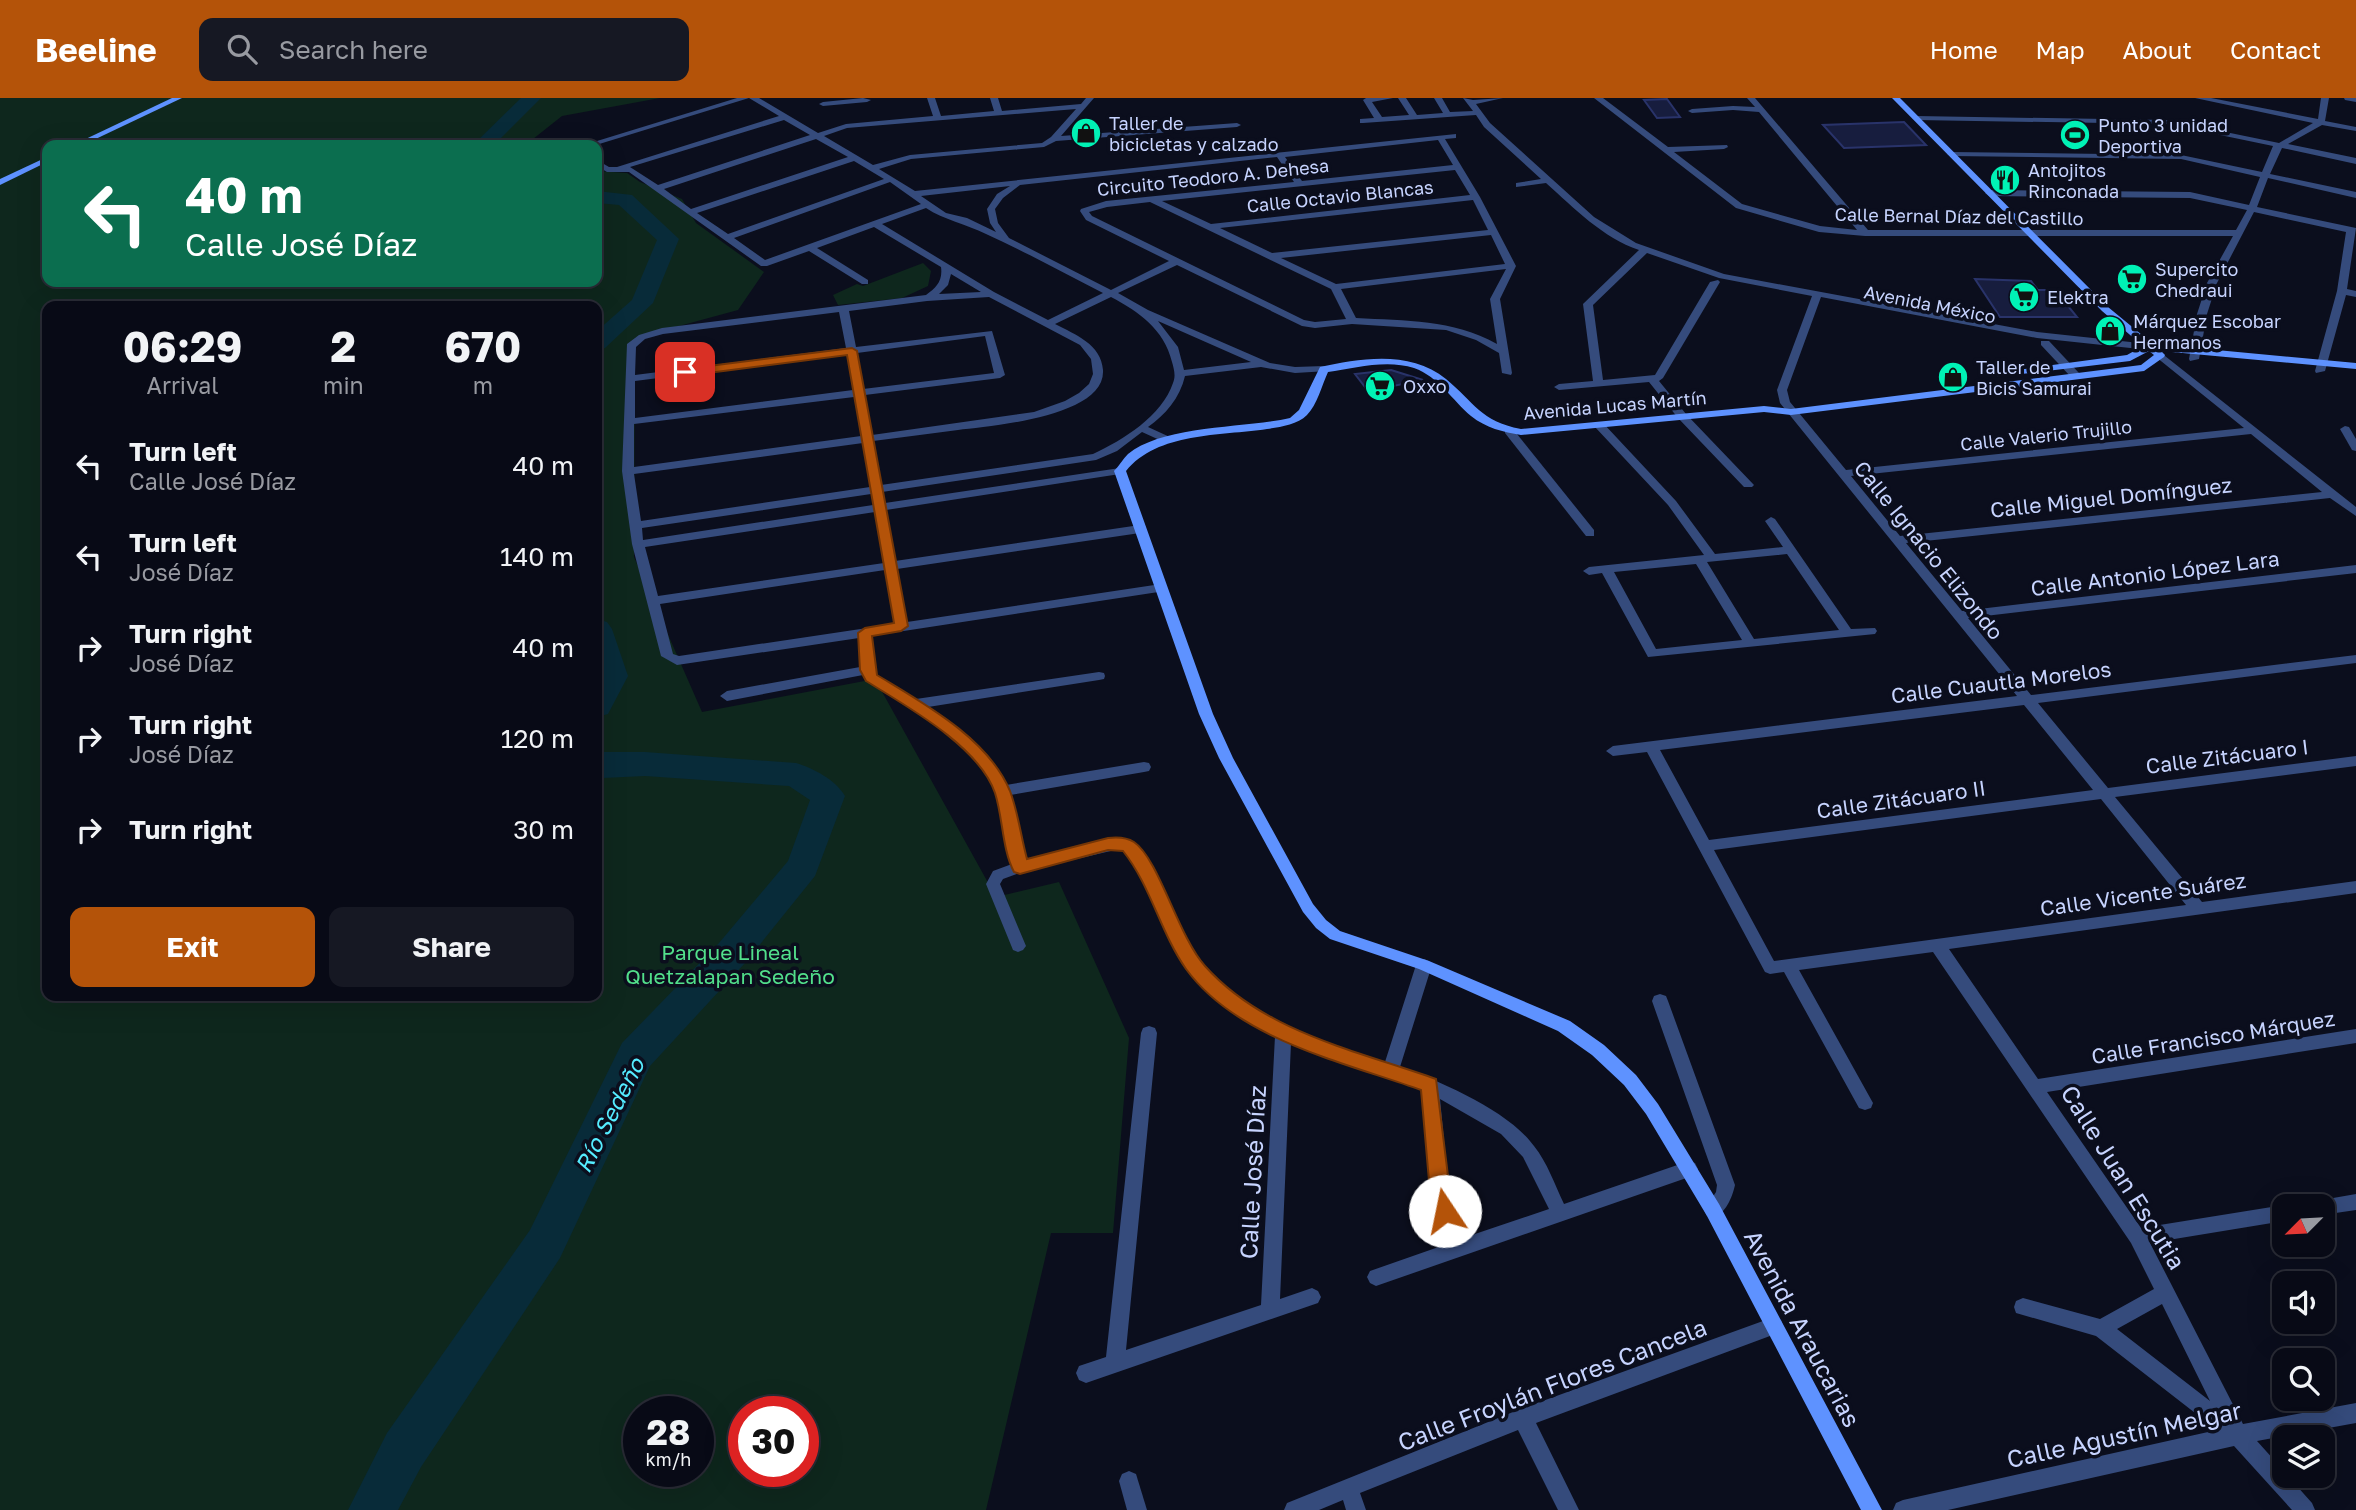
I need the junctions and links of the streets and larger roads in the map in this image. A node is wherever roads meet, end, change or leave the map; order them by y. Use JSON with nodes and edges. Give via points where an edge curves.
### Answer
{"nodes":[{"id":1,"x":178,"y":98,"type":"edge"},
{"id":2,"x":745,"y":98,"type":"edge"},
{"id":3,"x":753,"y":98,"type":"edge"},
{"id":4,"x":931,"y":98,"type":"edge"},
{"id":5,"x":994,"y":98,"type":"edge"},
{"id":6,"x":1389,"y":98,"type":"edge"},
{"id":7,"x":1402,"y":98,"type":"edge"},
{"id":8,"x":1438,"y":98,"type":"edge"},
{"id":9,"x":1499,"y":98,"type":"edge"},
{"id":10,"x":1598,"y":98,"type":"edge"},
{"id":11,"x":1751,"y":98,"type":"edge"},
{"id":12,"x":1896,"y":98,"type":"edge"},
{"id":13,"x":2199,"y":98,"type":"edge"},
{"id":14,"x":2325,"y":98,"type":"edge"},
{"id":15,"x":2348,"y":98,"type":"edge"},
{"id":16,"x":867,"y":99,"type":"edge"},
{"id":17,"x":1089,"y":100,"type":"edge"},
{"id":18,"x":1468,"y":100,"type":"edge"},
{"id":19,"x":2356,"y":100,"type":"edge"},
{"id":20,"x":823,"y":104,"type":"dead end"},
{"id":21,"x":1761,"y":110,"type":"junction"},
{"id":22,"x":1692,"y":111,"type":"dead end"},
{"id":23,"x":998,"y":112,"type":"junction"},
{"id":24,"x":1476,"y":113,"type":"junction"},
{"id":25,"x":1448,"y":115,"type":"junction"},
{"id":26,"x":785,"y":117,"type":"junction"},
{"id":27,"x":937,"y":117,"type":"junction"},
{"id":28,"x":1414,"y":117,"type":"junction"},
{"id":29,"x":1916,"y":118,"type":"junction"},
{"id":30,"x":1379,"y":120,"type":"junction"},
{"id":31,"x":1363,"y":121,"type":"dead end"},
{"id":32,"x":2321,"y":122,"type":"junction"},
{"id":33,"x":873,"y":123,"type":"junction"},
{"id":34,"x":1237,"y":124,"type":"dead end"},
{"id":35,"x":2356,"y":129,"type":"edge"},
{"id":36,"x":816,"y":135,"type":"junction"},
{"id":37,"x":1452,"y":136,"type":"dead end"},
{"id":38,"x":1440,"y":137,"type":"junction"},
{"id":39,"x":1054,"y":139,"type":"junction"},
{"id":40,"x":88,"y":140,"type":"edge"},
{"id":41,"x":602,"y":141,"type":"edge"},
{"id":42,"x":2279,"y":145,"type":"junction"},
{"id":43,"x":1724,"y":147,"type":"dead end"},
{"id":44,"x":1664,"y":149,"type":"junction"},
{"id":45,"x":1951,"y":154,"type":"junction"},
{"id":46,"x":1280,"y":155,"type":"junction"},
{"id":47,"x":854,"y":158,"type":"junction"},
{"id":48,"x":42,"y":161,"type":"edge"},
{"id":49,"x":2356,"y":162,"type":"edge"},
{"id":50,"x":602,"y":167,"type":"edge"},
{"id":51,"x":1457,"y":167,"type":"junction"},
{"id":52,"x":872,"y":168,"type":"junction"},
{"id":53,"x":619,"y":169,"type":"junction"},
{"id":54,"x":2265,"y":175,"type":"junction"},
{"id":55,"x":891,"y":179,"type":"junction"},
{"id":56,"x":1549,"y":180,"type":"junction"},
{"id":57,"x":0,"y":182,"type":"edge"},
{"id":58,"x":1024,"y":183,"type":"junction"},
{"id":59,"x":1300,"y":184,"type":"junction"},
{"id":60,"x":1519,"y":185,"type":"dead end"},
{"id":61,"x":978,"y":187,"type":"junction"},
{"id":62,"x":657,"y":188,"type":"junction"},
{"id":63,"x":1989,"y":192,"type":"junction"},
{"id":64,"x":914,"y":194,"type":"junction"},
{"id":65,"x":2356,"y":195,"type":"edge"},
{"id":66,"x":1476,"y":197,"type":"junction"},
{"id":67,"x":1152,"y":200,"type":"junction"},
{"id":68,"x":996,"y":201,"type":"junction"},
{"id":69,"x":928,"y":204,"type":"junction"},
{"id":70,"x":2252,"y":208,"type":"junction"},
{"id":71,"x":690,"y":212,"type":"junction"},
{"id":72,"x":990,"y":214,"type":"junction"},
{"id":73,"x":964,"y":220,"type":"junction"},
{"id":74,"x":874,"y":223,"type":"junction"},
{"id":75,"x":1209,"y":227,"type":"junction"},
{"id":76,"x":2353,"y":230,"type":"edge"},
{"id":77,"x":1491,"y":232,"type":"junction"},
{"id":78,"x":1865,"y":233,"type":"junction"},
{"id":79,"x":2236,"y":233,"type":"junction"},
{"id":80,"x":726,"y":237,"type":"junction"},
{"id":81,"x":2035,"y":237,"type":"junction"},
{"id":82,"x":1009,"y":241,"type":"junction"},
{"id":83,"x":810,"y":247,"type":"junction"},
{"id":84,"x":1644,"y":251,"type":"junction"},
{"id":85,"x":1269,"y":256,"type":"junction"},
{"id":86,"x":1177,"y":261,"type":"junction"},
{"id":87,"x":1511,"y":265,"type":"junction"},
{"id":88,"x":945,"y":267,"type":"junction"},
{"id":89,"x":865,"y":282,"type":"dead end"},
{"id":90,"x":1715,"y":282,"type":"junction"},
{"id":91,"x":1335,"y":288,"type":"junction"},
{"id":92,"x":2342,"y":291,"type":"junction"},
{"id":93,"x":991,"y":294,"type":"junction"},
{"id":94,"x":1111,"y":294,"type":"junction"},
{"id":95,"x":2356,"y":294,"type":"edge"},
{"id":96,"x":1816,"y":297,"type":"junction"},
{"id":97,"x":927,"y":299,"type":"junction"},
{"id":98,"x":1139,"y":308,"type":"junction"},
{"id":99,"x":844,"y":310,"type":"junction"},
{"id":100,"x":1352,"y":321,"type":"junction"},
{"id":101,"x":1050,"y":323,"type":"junction"},
{"id":102,"x":2045,"y":343,"type":"junction"},
{"id":103,"x":2149,"y":346,"type":"junction"},
{"id":104,"x":852,"y":351,"type":"junction"},
{"id":105,"x":1502,"y":351,"type":"junction"},
{"id":106,"x":2138,"y":353,"type":"junction"},
{"id":107,"x":2160,"y":355,"type":"junction"},
{"id":108,"x":2195,"y":355,"type":"junction"},
{"id":109,"x":1261,"y":363,"type":"junction"},
{"id":110,"x":2066,"y":366,"type":"junction"},
{"id":111,"x":2356,"y":366,"type":"edge"},
{"id":112,"x":2321,"y":367,"type":"junction"},
{"id":113,"x":1324,"y":369,"type":"junction"},
{"id":114,"x":1507,"y":373,"type":"dead end"},
{"id":115,"x":1180,"y":374,"type":"junction"},
{"id":116,"x":2075,"y":375,"type":"junction"},
{"id":117,"x":2356,"y":375,"type":"edge"},
{"id":118,"x":630,"y":379,"type":"junction"},
{"id":119,"x":1652,"y":379,"type":"junction"},
{"id":120,"x":1598,"y":383,"type":"junction"},
{"id":121,"x":1559,"y":387,"type":"dead end"},
{"id":122,"x":860,"y":393,"type":"junction"},
{"id":123,"x":1788,"y":407,"type":"junction"},
{"id":124,"x":1682,"y":416,"type":"junction"},
{"id":125,"x":629,"y":422,"type":"junction"},
{"id":126,"x":1599,"y":425,"type":"junction"},
{"id":127,"x":1143,"y":429,"type":"junction"},
{"id":128,"x":2254,"y":430,"type":"junction"},
{"id":129,"x":1509,"y":431,"type":"junction"},
{"id":130,"x":2356,"y":431,"type":"edge"},
{"id":131,"x":867,"y":440,"type":"junction"},
{"id":132,"x":1168,"y":440,"type":"junction"},
{"id":133,"x":2356,"y":448,"type":"edge"},
{"id":134,"x":1105,"y":454,"type":"junction"},
{"id":135,"x":628,"y":471,"type":"junction"},
{"id":136,"x":1120,"y":471,"type":"junction"},
{"id":137,"x":1842,"y":474,"type":"junction"},
{"id":138,"x":1748,"y":485,"type":"dead end"},
{"id":139,"x":877,"y":491,"type":"junction"},
{"id":140,"x":2331,"y":494,"type":"junction"},
{"id":141,"x":880,"y":508,"type":"junction"},
{"id":142,"x":2356,"y":513,"type":"edge"},
{"id":143,"x":1771,"y":521,"type":"dead end"},
{"id":144,"x":635,"y":525,"type":"junction"},
{"id":145,"x":1140,"y":529,"type":"junction"},
{"id":146,"x":1591,"y":533,"type":"dead end"},
{"id":147,"x":1896,"y":540,"type":"junction"},
{"id":148,"x":638,"y":544,"type":"junction"},
{"id":149,"x":1789,"y":550,"type":"junction"},
{"id":150,"x":1705,"y":558,"type":"junction"},
{"id":151,"x":890,"y":566,"type":"junction"},
{"id":152,"x":1606,"y":569,"type":"junction"},
{"id":153,"x":2356,"y":569,"type":"edge"},
{"id":154,"x":1589,"y":571,"type":"dead end"},
{"id":155,"x":1161,"y":588,"type":"junction"},
{"id":156,"x":652,"y":601,"type":"junction"},
{"id":157,"x":1958,"y":615,"type":"junction"},
{"id":158,"x":901,"y":626,"type":"junction"},
{"id":159,"x":1871,"y":631,"type":"dead end"},
{"id":160,"x":865,"y":633,"type":"junction"},
{"id":161,"x":1847,"y":633,"type":"junction"},
{"id":162,"x":1750,"y":643,"type":"junction"},
{"id":163,"x":2356,"y":659,"type":"edge"},
{"id":164,"x":867,"y":670,"type":"junction"},
{"id":165,"x":1099,"y":676,"type":"dead end"},
{"id":166,"x":727,"y":696,"type":"dead end"},
{"id":167,"x":2028,"y":700,"type":"junction"},
{"id":168,"x":915,"y":704,"type":"junction"},
{"id":169,"x":1651,"y":746,"type":"junction"},
{"id":170,"x":1613,"y":751,"type":"dead end"},
{"id":171,"x":2356,"y":761,"type":"edge"},
{"id":172,"x":1144,"y":767,"type":"dead end"},
{"id":173,"x":1002,"y":791,"type":"junction"},
{"id":174,"x":2104,"y":794,"type":"junction"},
{"id":175,"x":1704,"y":846,"type":"junction"},
{"id":176,"x":1020,"y":867,"type":"junction"},
{"id":177,"x":2356,"y":887,"type":"edge"},
{"id":178,"x":2197,"y":907,"type":"junction"},
{"id":179,"x":1937,"y":945,"type":"junction"},
{"id":180,"x":1018,"y":946,"type":"dead end"},
{"id":181,"x":1424,"y":965,"type":"junction"},
{"id":182,"x":1788,"y":965,"type":"junction"},
{"id":183,"x":1660,"y":1001,"type":"dead end"},
{"id":184,"x":1149,"y":1033,"type":"dead end"},
{"id":185,"x":1283,"y":1033,"type":"junction"},
{"id":186,"x":2356,"y":1036,"type":"edge"},
{"id":187,"x":1391,"y":1070,"type":"junction"},
{"id":188,"x":1430,"y":1085,"type":"junction"},
{"id":189,"x":2036,"y":1086,"type":"junction"},
{"id":190,"x":1865,"y":1103,"type":"dead end"},
{"id":191,"x":1689,"y":1170,"type":"junction"},
{"id":192,"x":2356,"y":1202,"type":"edge"},
{"id":193,"x":2335,"y":1205,"type":"edge"},
{"id":194,"x":1713,"y":1210,"type":"junction"},
{"id":195,"x":1560,"y":1214,"type":"junction"},
{"id":196,"x":2272,"y":1215,"type":"edge"},
{"id":197,"x":2137,"y":1237,"type":"junction"},
{"id":198,"x":1461,"y":1248,"type":"junction"},
{"id":199,"x":1376,"y":1278,"type":"dead end"},
{"id":200,"x":2166,"y":1292,"type":"junction"},
{"id":201,"x":1312,"y":1297,"type":"dead end"},
{"id":202,"x":2023,"y":1307,"type":"dead end"},
{"id":203,"x":1270,"y":1312,"type":"junction"},
{"id":204,"x":1774,"y":1326,"type":"junction"},
{"id":205,"x":2101,"y":1328,"type":"junction"},
{"id":206,"x":1115,"y":1364,"type":"junction"},
{"id":207,"x":1086,"y":1373,"type":"dead end"},
{"id":208,"x":2356,"y":1413,"type":"edge"},
{"id":209,"x":1523,"y":1418,"type":"junction"},
{"id":210,"x":2238,"y":1436,"type":"junction"},
{"id":211,"x":1129,"y":1481,"type":"dead end"},
{"id":212,"x":1349,"y":1490,"type":"junction"},
{"id":213,"x":1137,"y":1510,"type":"edge"},
{"id":214,"x":1294,"y":1510,"type":"edge"},
{"id":215,"x":1356,"y":1510,"type":"edge"},
{"id":216,"x":1569,"y":1510,"type":"edge"},
{"id":217,"x":1872,"y":1510,"type":"edge"},
{"id":218,"x":1903,"y":1510,"type":"edge"},
{"id":219,"x":2305,"y":1510,"type":"edge"}],
"edges":[{"from":1,"to":40,"type":"street"},
{"from":2,"to":41,"type":"street"},
{"from":3,"to":26,"type":"street"},
{"from":4,"to":27,"type":"street"},
{"from":5,"to":23,"type":"street"},
{"from":6,"to":30,"type":"street","via":[[1367,100]]},
{"from":7,"to":28,"type":"street"},
{"from":8,"to":25,"type":"street"},
{"from":9,"to":18,"type":"street"},
{"from":10,"to":44,"type":"street","name":"Calle Bernal Díaz del Castillo"},
{"from":11,"to":21,"type":"street"},
{"from":12,"to":29,"type":"street"},
{"from":13,"to":32,"type":"street"},
{"from":14,"to":32,"type":"street"},
{"from":15,"to":19,"type":"street"},
{"from":16,"to":20,"type":"street"},
{"from":16,"to":33,"type":"street"},
{"from":17,"to":23,"type":"street"},
{"from":17,"to":39,"type":"street"},
{"from":18,"to":24,"type":"street","name":"Avenida México"},
{"from":21,"to":22,"type":"street"},
{"from":21,"to":78,"type":"street"},
{"from":23,"to":27,"type":"street"},
{"from":24,"to":25,"type":"street"},
{"from":24,"to":56,"type":"street","name":"Avenida México"},
{"from":25,"to":28,"type":"street"},
{"from":26,"to":36,"type":"street"},
{"from":26,"to":53,"type":"street"},
{"from":27,"to":33,"type":"street"},
{"from":28,"to":30,"type":"street"},
{"from":29,"to":42,"type":"street","via":[[2167,122]]},
{"from":29,"to":45,"type":"street"},
{"from":30,"to":31,"type":"street"},
{"from":32,"to":35,"type":"street"},
{"from":32,"to":42,"type":"street"},
{"from":33,"to":36,"type":"street"},
{"from":34,"to":39,"type":"street"},
{"from":36,"to":47,"type":"street"},
{"from":36,"to":62,"type":"street"},
{"from":37,"to":38,"type":"street","name":"Circuito Teodoro A. Dehesa"},
{"from":38,"to":46,"type":"street","name":"Circuito Teodoro A. Dehesa"},
{"from":38,"to":51,"type":"street"},
{"from":39,"to":52,"type":"street","via":[[1044,145],[910,158]]},
{"from":42,"to":49,"type":"street"},
{"from":42,"to":54,"type":"street"},
{"from":43,"to":44,"type":"street"},
{"from":44,"to":78,"type":"street","name":"Calle Bernal Díaz del Castillo","via":[[1739,206],[1819,229]]},
{"from":45,"to":54,"type":"street","via":[[2181,157]]},
{"from":45,"to":63,"type":"street"},
{"from":46,"to":58,"type":"street","name":"Circuito Teodoro A. Dehesa"},
{"from":46,"to":59,"type":"street"},
{"from":47,"to":52,"type":"street"},
{"from":47,"to":71,"type":"street"},
{"from":48,"to":57,"type":"street"},
{"from":50,"to":53,"type":"street"},
{"from":51,"to":59,"type":"street","name":"Circuito Teodoro A. Dehesa"},
{"from":51,"to":66,"type":"street"},
{"from":52,"to":55,"type":"street"},
{"from":53,"to":62,"type":"street","via":[[631,170]]},
{"from":54,"to":65,"type":"street"},
{"from":54,"to":70,"type":"street"},
{"from":55,"to":64,"type":"street"},
{"from":55,"to":80,"type":"street"},
{"from":56,"to":60,"type":"street"},
{"from":56,"to":84,"type":"street","name":"Avenida México","via":[[1597,223]]},
{"from":58,"to":61,"type":"street","name":"Circuito Teodoro A. Dehesa"},
{"from":58,"to":68,"type":"street"},
{"from":59,"to":67,"type":"street","name":"Circuito Teodoro A. Dehesa"},
{"from":61,"to":64,"type":"street","name":"Circuito Teodoro A. Dehesa"},
{"from":61,"to":68,"type":"street"},
{"from":62,"to":71,"type":"street"},
{"from":63,"to":70,"type":"street","via":[[2190,195]]},
{"from":63,"to":81,"type":"street"},
{"from":64,"to":69,"type":"street"},
{"from":66,"to":75,"type":"street","name":"Calle Octavio Blancas"},
{"from":66,"to":77,"type":"street"},
{"from":67,"to":75,"type":"street"},
{"from":67,"to":86,"type":"street","name":"Circuito Teodoro A. Dehesa","via":[[1095,205],[1084,211]]},
{"from":68,"to":72,"type":"street"},
{"from":69,"to":73,"type":"street","via":[[943,215]]},
{"from":69,"to":74,"type":"street"},
{"from":70,"to":76,"type":"street"},
{"from":70,"to":79,"type":"street"},
{"from":71,"to":80,"type":"street"},
{"from":72,"to":73,"type":"street"},
{"from":72,"to":82,"type":"street"},
{"from":73,"to":82,"type":"street"},
{"from":74,"to":83,"type":"street"},
{"from":74,"to":88,"type":"street"},
{"from":75,"to":85,"type":"street"},
{"from":76,"to":92,"type":"street"},
{"from":77,"to":85,"type":"street"},
{"from":77,"to":87,"type":"street"},
{"from":78,"to":81,"type":"street","name":"Calle Bernal Díaz del Castillo"},
{"from":79,"to":81,"type":"street","name":"Calle Bernal Díaz del Castillo","via":[[2107,234],[2113,241]]},
{"from":79,"to":108,"type":"street","via":[[2212,283]]},
{"from":80,"to":83,"type":"street","via":[[764,264]]},
{"from":81,"to":103,"type":"street","via":[[2112,316]]},
{"from":82,"to":94,"type":"street"},
{"from":83,"to":89,"type":"street"},
{"from":84,"to":90,"type":"street","name":"Avenida México"},
{"from":84,"to":96,"type":"street","name":"Avenida México","via":[[1722,276]]},
{"from":84,"to":120,"type":"street","via":[[1588,304]]},
{"from":85,"to":91,"type":"street"},
{"from":86,"to":94,"type":"street"},
{"from":86,"to":100,"type":"street","name":"Circuito Teodoro A. Dehesa","via":[[1302,323]]},
{"from":87,"to":91,"type":"street"},
{"from":87,"to":105,"type":"street","via":[[1495,299]]},
{"from":88,"to":93,"type":"street"},
{"from":88,"to":97,"type":"street","via":[[947,280]]},
{"from":90,"to":96,"type":"street","name":"Avenida México"},
{"from":90,"to":119,"type":"street","via":[[1662,375]]},
{"from":91,"to":100,"type":"street"},
{"from":92,"to":95,"type":"street"},
{"from":92,"to":112,"type":"street"},
{"from":93,"to":97,"type":"street"},
{"from":93,"to":101,"type":"street"},
{"from":94,"to":98,"type":"street"},
{"from":94,"to":101,"type":"street"},
{"from":96,"to":102,"type":"street","name":"Avenida México"},
{"from":96,"to":103,"type":"street","name":"Avenida México","via":[[2037,335]]},
{"from":96,"to":123,"type":"street","via":[[1782,390]]},
{"from":97,"to":99,"type":"street"},
{"from":98,"to":109,"type":"street"},
{"from":98,"to":115,"type":"street","via":[[1163,330]]},
{"from":99,"to":104,"type":"street"},
{"from":99,"to":118,"type":"street","via":[[642,337],[631,346]]},
{"from":100,"to":105,"type":"street","name":"Circuito Teodoro A. Dehesa","via":[[1447,327]]},
{"from":101,"to":131,"type":"street","via":[[1084,343],[1099,365],[1091,389],[1077,400],[1021,418]]},
{"from":102,"to":106,"type":"street","name":"Avenida México"},
{"from":102,"to":110,"type":"street"},
{"from":103,"to":106,"type":"street","name":"Avenida Lucas Martín"},
{"from":103,"to":107,"type":"street"},
{"from":103,"to":108,"type":"street","name":"Avenida México"},
{"from":104,"to":118,"type":"street"},
{"from":104,"to":122,"type":"street"},
{"from":104,"to":122,"type":"street","via":[[989,333],[1000,375]]},
{"from":105,"to":114,"type":"street"},
{"from":106,"to":107,"type":"street","name":"Avenida México"},
{"from":106,"to":110,"type":"street","name":"Avenida Lucas Martín"},
{"from":107,"to":108,"type":"street","name":"Avenida México"},
{"from":107,"to":116,"type":"street","name":"Avenida Lucas Martín","via":[[2144,368]]},
{"from":107,"to":128,"type":"street"},
{"from":108,"to":112,"type":"street","name":"Avenida México"},
{"from":109,"to":113,"type":"street","via":[[1285,369]]},
{"from":109,"to":115,"type":"street"},
{"from":110,"to":116,"type":"street"},
{"from":110,"to":123,"type":"street","name":"Avenida Lucas Martín"},
{"from":111,"to":112,"type":"street","name":"Avenida México"},
{"from":112,"to":117,"type":"street","name":"Avenida México"},
{"from":113,"to":129,"type":"street","name":"Avenida Lucas Martín","via":[[1388,363],[1416,366],[1437,377],[1482,421]]},
{"from":113,"to":132,"type":"street","via":[[1304,412],[1294,420]]},
{"from":115,"to":127,"type":"street","via":[[1172,399]]},
{"from":116,"to":123,"type":"street","name":"Avenida Lucas Martín"},
{"from":118,"to":125,"type":"street"},
{"from":119,"to":120,"type":"street"},
{"from":119,"to":124,"type":"street"},
{"from":120,"to":121,"type":"street"},
{"from":122,"to":125,"type":"street"},
{"from":122,"to":131,"type":"street"},
{"from":123,"to":124,"type":"street","name":"Avenida Lucas Martín"},
{"from":123,"to":137,"type":"street","name":"Calle Ignacio Elizondo"},
{"from":124,"to":126,"type":"street","name":"Avenida Lucas Martín"},
{"from":124,"to":138,"type":"street"},
{"from":125,"to":135,"type":"street"},
{"from":126,"to":129,"type":"street","name":"Avenida Lucas Martín"},
{"from":126,"to":150,"type":"street","via":[[1672,503]]},
{"from":127,"to":132,"type":"street"},
{"from":127,"to":134,"type":"street"},
{"from":128,"to":137,"type":"street","name":"Calle Valerio Trujillo"},
{"from":128,"to":140,"type":"street"},
{"from":129,"to":146,"type":"street"},
{"from":130,"to":133,"type":"street","via":[[2345,429]]},
{"from":131,"to":135,"type":"street"},
{"from":131,"to":139,"type":"street"},
{"from":132,"to":136,"type":"street","via":[[1134,453]]},
{"from":134,"to":136,"type":"street"},
{"from":134,"to":139,"type":"street"},
{"from":135,"to":144,"type":"street"},
{"from":136,"to":141,"type":"street"},
{"from":136,"to":145,"type":"street","name":"Avenida Araucarias"},
{"from":137,"to":147,"type":"street","name":"Calle Ignacio Elizondo"},
{"from":139,"to":141,"type":"street"},
{"from":139,"to":144,"type":"street"},
{"from":140,"to":142,"type":"street"},
{"from":140,"to":147,"type":"street","name":"Calle Miguel Domínguez"},
{"from":141,"to":148,"type":"street"},
{"from":141,"to":151,"type":"street"},
{"from":143,"to":149,"type":"street"},
{"from":144,"to":148,"type":"street"},
{"from":145,"to":151,"type":"street"},
{"from":145,"to":155,"type":"street","name":"Avenida Araucarias"},
{"from":147,"to":157,"type":"street","name":"Calle Ignacio Elizondo"},
{"from":148,"to":156,"type":"street"},
{"from":149,"to":150,"type":"street"},
{"from":149,"to":161,"type":"street"},
{"from":150,"to":152,"type":"street"},
{"from":150,"to":162,"type":"street"},
{"from":151,"to":156,"type":"street"},
{"from":151,"to":158,"type":"street"},
{"from":152,"to":154,"type":"street"},
{"from":152,"to":162,"type":"street","via":[[1652,654]]},
{"from":153,"to":157,"type":"street","name":"Calle Antonio López Lara"},
{"from":155,"to":158,"type":"street"},
{"from":155,"to":181,"type":"street","name":"Avenida Araucarias","via":[[1226,758],[1308,908],[1335,935]]},
{"from":156,"to":160,"type":"street","via":[[670,660]]},
{"from":157,"to":167,"type":"street","name":"Calle Ignacio Elizondo"},
{"from":158,"to":160,"type":"street"},
{"from":159,"to":161,"type":"street"},
{"from":160,"to":164,"type":"street"},
{"from":161,"to":162,"type":"street"},
{"from":163,"to":167,"type":"street","name":"Calle Cuautla Morelos"},
{"from":164,"to":166,"type":"street"},
{"from":164,"to":168,"type":"street","via":[[879,684]]},
{"from":165,"to":168,"type":"street"},
{"from":167,"to":169,"type":"street","name":"Calle Cuautla Morelos"},
{"from":167,"to":174,"type":"street","name":"Calle Ignacio Elizondo"},
{"from":168,"to":173,"type":"street","via":[[973,750]]},
{"from":169,"to":170,"type":"street","name":"Calle Cuautla Morelos"},
{"from":169,"to":175,"type":"street"},
{"from":171,"to":174,"type":"street","name":"Calle Zitácuaro I"},
{"from":172,"to":173,"type":"street"},
{"from":173,"to":176,"type":"street"},
{"from":174,"to":175,"type":"street","name":"Calle Zitácuaro II"},
{"from":174,"to":178,"type":"street","name":"Calle Ignacio Elizondo"},
{"from":175,"to":182,"type":"street","name":"Calle Vicente Suárez","via":[[1770,968]]},
{"from":176,"to":180,"type":"street","via":[[998,874],[993,884]]},
{"from":176,"to":185,"type":"street","via":[[1108,844],[1129,847],[1143,865],[1177,941],[1194,966],[1215,990]]},
{"from":177,"to":178,"type":"street","name":"Calle Vicente Suárez"},
{"from":178,"to":179,"type":"street","name":"Calle Vicente Suárez"},
{"from":179,"to":182,"type":"street","name":"Calle Vicente Suárez"},
{"from":179,"to":189,"type":"street","name":"Calle Juan Escutia"},
{"from":181,"to":187,"type":"street"},
{"from":181,"to":191,"type":"street","name":"Avenida Araucarias","via":[[1564,1026],[1598,1050],[1652,1109]]},
{"from":182,"to":190,"type":"street"},
{"from":183,"to":194,"type":"street","via":[[1727,1185]]},
{"from":184,"to":206,"type":"street"},
{"from":185,"to":187,"type":"street"},
{"from":185,"to":203,"type":"street","name":"Calle José Díaz"},
{"from":186,"to":189,"type":"street","name":"Calle Francisco Márquez"},
{"from":187,"to":188,"type":"street"},
{"from":188,"to":195,"type":"street","via":[[1520,1140]]},
{"from":188,"to":198,"type":"street","via":[[1440,1192]]},
{"from":189,"to":197,"type":"street","name":"Calle Juan Escutia"},
{"from":191,"to":194,"type":"street","name":"Avenida Araucarias"},
{"from":191,"to":195,"type":"street"},
{"from":192,"to":193,"type":"street"},
{"from":194,"to":204,"type":"street","name":"Avenida Araucarias"},
{"from":195,"to":198,"type":"street"},
{"from":196,"to":197,"type":"street"},
{"from":197,"to":200,"type":"street","name":"Calle Juan Escutia"},
{"from":198,"to":199,"type":"street"},
{"from":200,"to":205,"type":"street"},
{"from":200,"to":210,"type":"street","name":"Calle Juan Escutia"},
{"from":201,"to":203,"type":"street"},
{"from":202,"to":205,"type":"street"},
{"from":203,"to":206,"type":"street"},
{"from":204,"to":209,"type":"street","name":"Calle Froylán Flores Cancela"},
{"from":204,"to":217,"type":"street","name":"Avenida Araucarias"},
{"from":205,"to":210,"type":"street"},
{"from":206,"to":207,"type":"street"},
{"from":208,"to":210,"type":"street","name":"Calle Agustín Melgar"},
{"from":209,"to":212,"type":"street","name":"Calle Froylán Flores Cancela"},
{"from":209,"to":216,"type":"street"},
{"from":210,"to":218,"type":"street","name":"Calle Agustín Melgar"},
{"from":210,"to":219,"type":"street","name":"Calle Juan Escutia"},
{"from":211,"to":213,"type":"street"},
{"from":212,"to":214,"type":"street","name":"Calle Froylán Flores Cancela"},
{"from":212,"to":215,"type":"street"}]}
